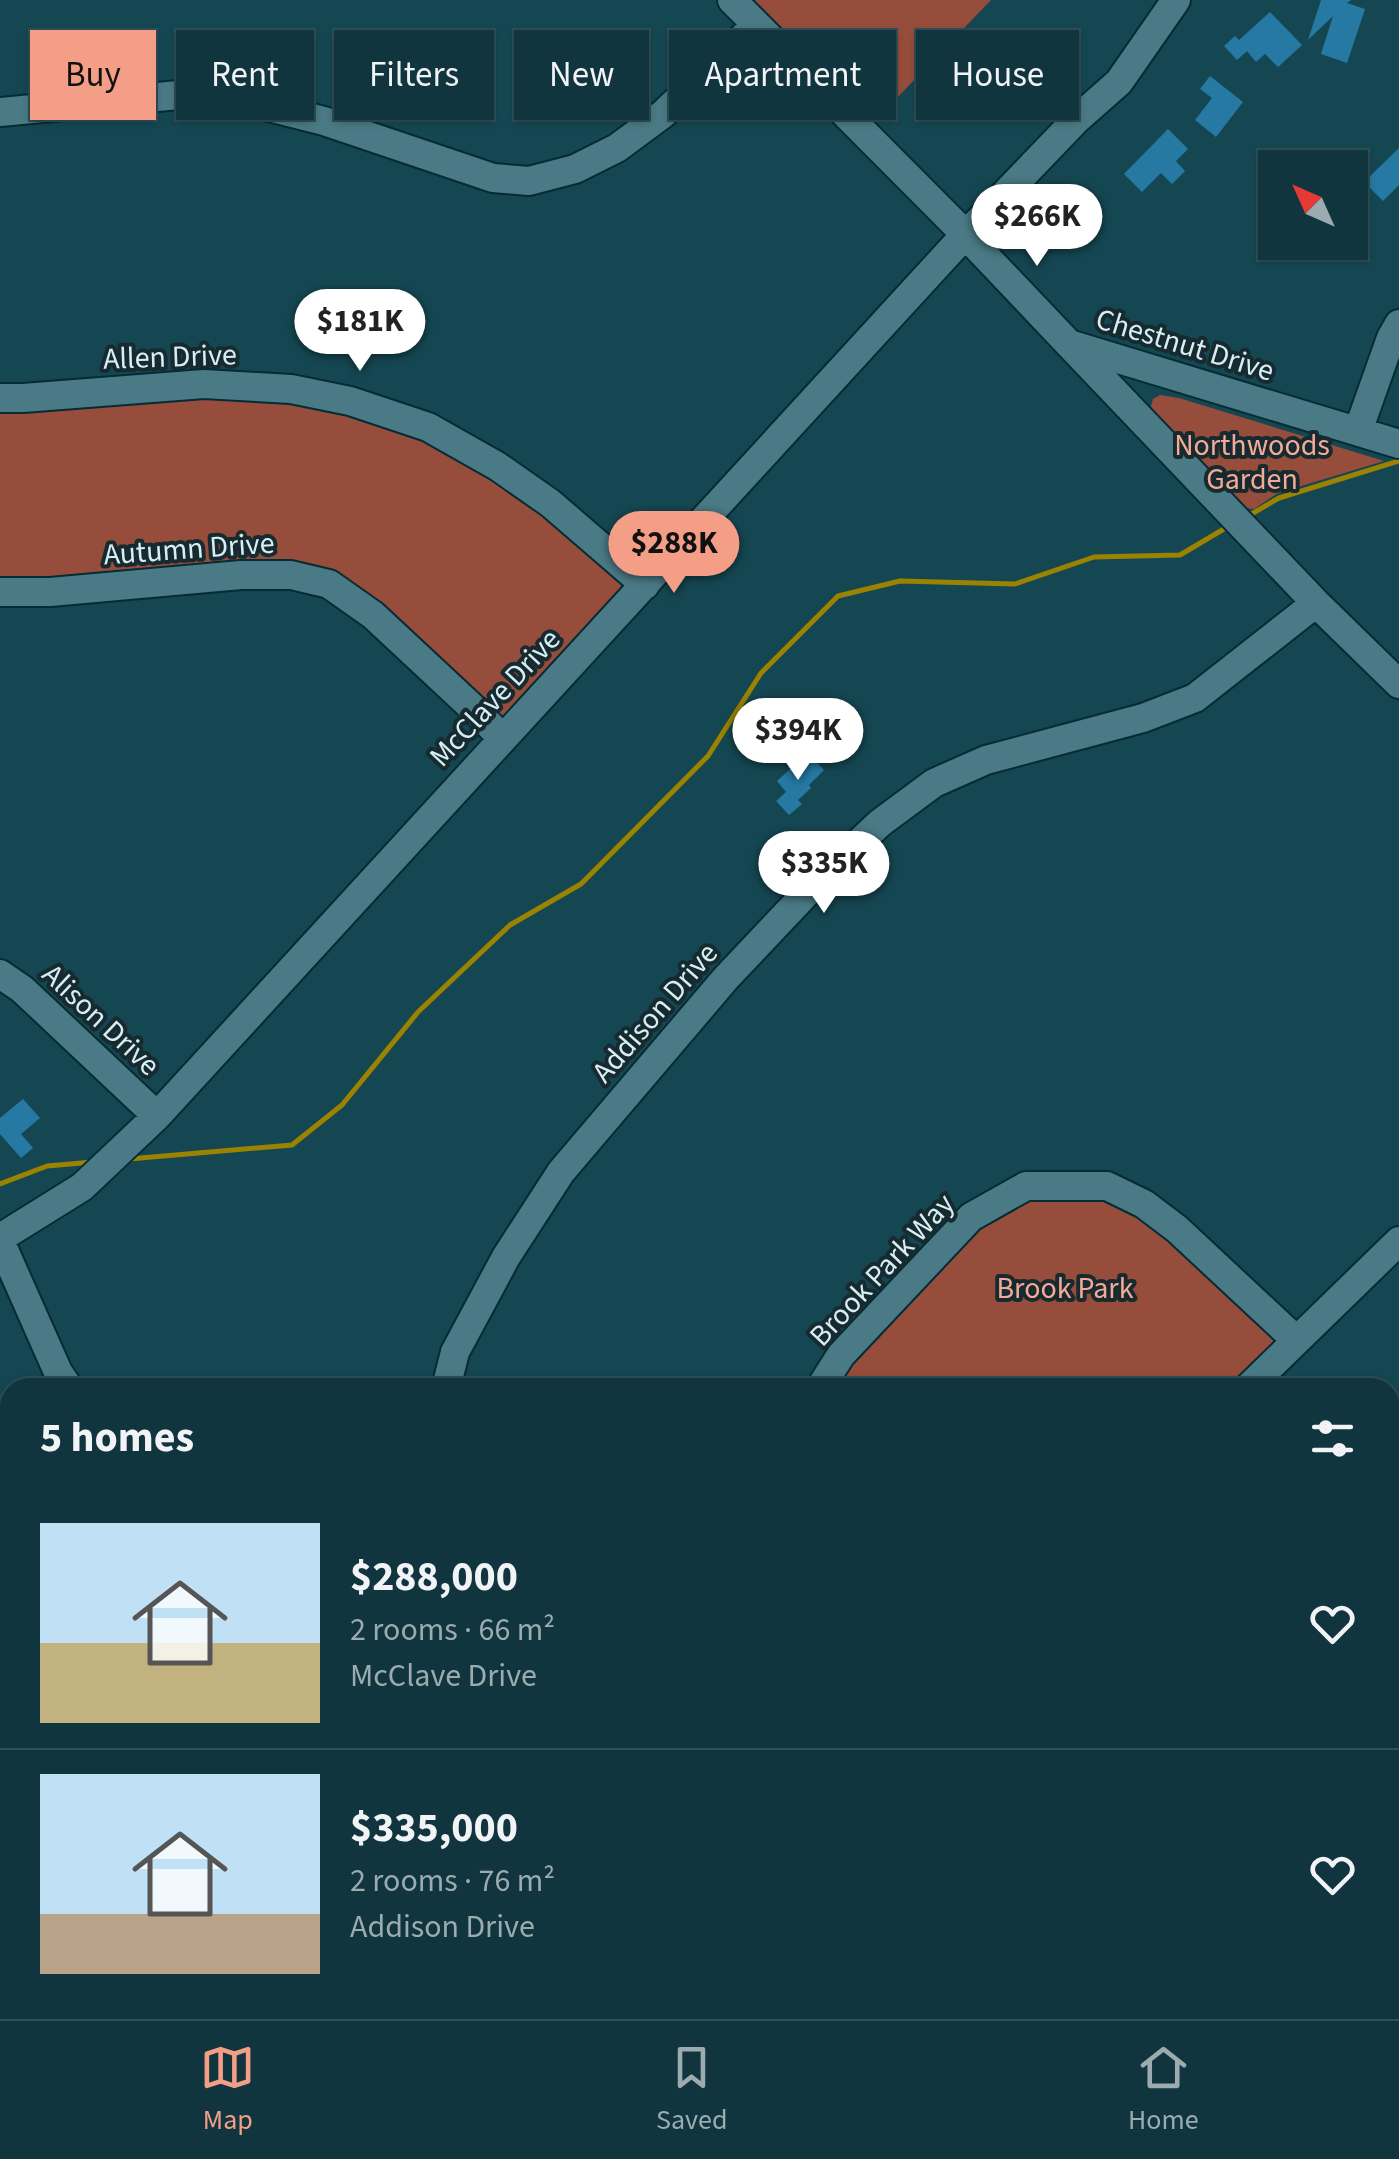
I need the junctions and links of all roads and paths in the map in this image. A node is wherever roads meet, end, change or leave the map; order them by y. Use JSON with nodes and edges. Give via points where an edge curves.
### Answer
{"nodes":[{"id":1,"x":732,"y":0,"type":"edge"},
{"id":2,"x":1176,"y":0,"type":"edge"},
{"id":3,"x":756,"y":25,"type":"junction"},
{"id":4,"x":0,"y":112,"type":"edge"},
{"id":5,"x":965,"y":235,"type":"junction"},
{"id":6,"x":1399,"y":324,"type":"edge"},
{"id":7,"x":1068,"y":344,"type":"junction"},
{"id":8,"x":0,"y":398,"type":"edge"},
{"id":9,"x":1358,"y":431,"type":"junction"},
{"id":10,"x":1399,"y":444,"type":"edge"},
{"id":11,"x":645,"y":584,"type":"junction"},
{"id":12,"x":0,"y":592,"type":"edge"},
{"id":13,"x":1316,"y":603,"type":"junction"},
{"id":14,"x":1399,"y":684,"type":"edge"},
{"id":15,"x":502,"y":738,"type":"junction"},
{"id":16,"x":0,"y":974,"type":"edge"},
{"id":17,"x":157,"y":1116,"type":"junction"},
{"id":18,"x":0,"y":1240,"type":"edge"},
{"id":19,"x":1399,"y":1241,"type":"edge"},
{"id":20,"x":1296,"y":1340,"type":"junction"},
{"id":21,"x":62,"y":1378,"type":"edge"},
{"id":22,"x":448,"y":1378,"type":"edge"},
{"id":23,"x":827,"y":1378,"type":"edge"},
{"id":24,"x":1258,"y":1378,"type":"edge"}],
"edges":[{"from":1,"to":3,"type":"street","name":"Chestnut Drive"},
{"from":2,"to":5,"type":"street","name":"McClave Drive","via":[[1119,82]]},
{"from":3,"to":4,"type":"street","via":[[664,114],[617,148],[576,169],[529,181],[494,178],[324,121],[208,96]]},
{"from":3,"to":5,"type":"street","name":"Chestnut Drive"},
{"from":5,"to":7,"type":"street","name":"Chestnut Drive"},
{"from":5,"to":11,"type":"street","name":"McClave Drive"},
{"from":6,"to":9,"type":"street"},
{"from":7,"to":9,"type":"street","name":"Chestnut Drive"},
{"from":7,"to":13,"type":"street"},
{"from":8,"to":11,"type":"street","name":"Allen Drive","via":[[204,384],[291,389],[350,401],[428,427],[497,466]]},
{"from":9,"to":10,"type":"street","name":"Chestnut Drive"},
{"from":11,"to":15,"type":"street","name":"McClave Drive"},
{"from":12,"to":15,"type":"street","name":"Autumn Drive","via":[[241,575],[291,575],[329,584],[373,615]]},
{"from":13,"to":14,"type":"street"},
{"from":13,"to":22,"type":"street","name":"Addison Drive","via":[[1195,698],[986,760],[934,783],[880,822],[726,978],[562,1172],[506,1256],[455,1352]]},
{"from":15,"to":17,"type":"street","name":"McClave Drive"},
{"from":16,"to":17,"type":"street","name":"Alison Drive"},
{"from":17,"to":18,"type":"street","name":"McClave Drive","via":[[82,1186]]},
{"from":18,"to":21,"type":"street"},
{"from":19,"to":20,"type":"street"},
{"from":20,"to":23,"type":"street","name":"Brook Park Way","via":[[1144,1204],[1106,1186],[1026,1186],[971,1218]]},
{"from":20,"to":24,"type":"street"}]}
